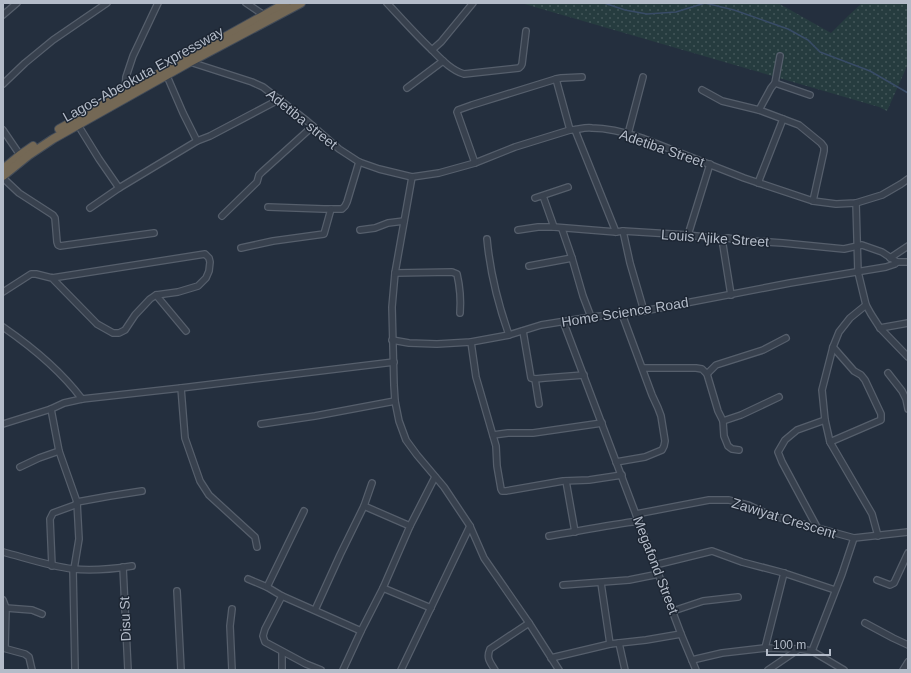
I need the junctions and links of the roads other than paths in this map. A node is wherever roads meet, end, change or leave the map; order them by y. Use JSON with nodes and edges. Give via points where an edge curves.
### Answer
{"nodes":[{"id":1,"x":17,"y":3,"type":"edge"},
{"id":2,"x":107,"y":3,"type":"edge"},
{"id":3,"x":158,"y":3,"type":"edge"},
{"id":4,"x":246,"y":3,"type":"edge"},
{"id":5,"x":286,"y":3,"type":"edge"},
{"id":6,"x":301,"y":3,"type":"edge"},
{"id":7,"x":387,"y":3,"type":"edge"},
{"id":8,"x":473,"y":3,"type":"edge"},
{"id":9,"x":264,"y":14,"type":"junction"},
{"id":10,"x":3,"y":15,"type":"edge"},
{"id":11,"x":526,"y":31,"type":"dead end"},
{"id":12,"x":432,"y":50,"type":"junction"},
{"id":13,"x":780,"y":56,"type":"dead end"},
{"id":14,"x":443,"y":61,"type":"junction"},
{"id":15,"x":190,"y":62,"type":"junction"},
{"id":16,"x":167,"y":76,"type":"junction"},
{"id":17,"x":582,"y":77,"type":"dead end"},
{"id":18,"x":643,"y":77,"type":"dead end"},
{"id":19,"x":556,"y":79,"type":"junction"},
{"id":20,"x":776,"y":83,"type":"junction"},
{"id":21,"x":3,"y":84,"type":"edge"},
{"id":22,"x":407,"y":88,"type":"dead end"},
{"id":23,"x":702,"y":90,"type":"dead end"},
{"id":24,"x":125,"y":92,"type":"junction"},
{"id":25,"x":810,"y":95,"type":"dead end"},
{"id":26,"x":280,"y":99,"type":"junction"},
{"id":27,"x":759,"y":110,"type":"junction"},
{"id":28,"x":783,"y":119,"type":"junction"},
{"id":29,"x":78,"y":125,"type":"junction"},
{"id":30,"x":313,"y":126,"type":"junction"},
{"id":31,"x":3,"y":130,"type":"edge"},
{"id":32,"x":572,"y":130,"type":"junction"},
{"id":33,"x":628,"y":134,"type":"junction"},
{"id":34,"x":197,"y":141,"type":"junction"},
{"id":35,"x":20,"y":155,"type":"junction"},
{"id":36,"x":359,"y":162,"type":"junction"},
{"id":37,"x":475,"y":163,"type":"junction"},
{"id":38,"x":710,"y":164,"type":"junction"},
{"id":39,"x":3,"y":169,"type":"edge"},
{"id":40,"x":412,"y":176,"type":"junction"},
{"id":41,"x":3,"y":177,"type":"edge"},
{"id":42,"x":908,"y":179,"type":"edge"},
{"id":43,"x":758,"y":183,"type":"junction"},
{"id":44,"x":568,"y":187,"type":"dead end"},
{"id":45,"x":119,"y":188,"type":"junction"},
{"id":46,"x":542,"y":196,"type":"junction"},
{"id":47,"x":535,"y":198,"type":"dead end"},
{"id":48,"x":813,"y":201,"type":"junction"},
{"id":49,"x":856,"y":203,"type":"junction"},
{"id":50,"x":268,"y":207,"type":"dead end"},
{"id":51,"x":90,"y":208,"type":"dead end"},
{"id":52,"x":331,"y":209,"type":"junction"},
{"id":53,"x":222,"y":216,"type":"dead end"},
{"id":54,"x":404,"y":221,"type":"junction"},
{"id":55,"x":554,"y":227,"type":"junction"},
{"id":56,"x":562,"y":229,"type":"junction"},
{"id":57,"x":360,"y":230,"type":"dead end"},
{"id":58,"x":518,"y":230,"type":"dead end"},
{"id":59,"x":623,"y":231,"type":"junction"},
{"id":60,"x":616,"y":232,"type":"junction"},
{"id":61,"x":154,"y":233,"type":"dead end"},
{"id":62,"x":688,"y":235,"type":"junction"},
{"id":63,"x":487,"y":239,"type":"dead end"},
{"id":64,"x":722,"y":239,"type":"junction"},
{"id":65,"x":857,"y":246,"type":"junction"},
{"id":66,"x":908,"y":246,"type":"edge"},
{"id":67,"x":241,"y":248,"type":"dead end"},
{"id":68,"x":572,"y":258,"type":"junction"},
{"id":69,"x":890,"y":258,"type":"junction"},
{"id":70,"x":897,"y":262,"type":"junction"},
{"id":71,"x":908,"y":262,"type":"edge"},
{"id":72,"x":529,"y":266,"type":"dead end"},
{"id":73,"x":395,"y":272,"type":"junction"},
{"id":74,"x":858,"y":272,"type":"junction"},
{"id":75,"x":52,"y":278,"type":"junction"},
{"id":76,"x":3,"y":292,"type":"edge"},
{"id":77,"x":156,"y":295,"type":"junction"},
{"id":78,"x":731,"y":295,"type":"junction"},
{"id":79,"x":866,"y":305,"type":"junction"},
{"id":80,"x":644,"y":311,"type":"junction"},
{"id":81,"x":460,"y":314,"type":"dead end"},
{"id":82,"x":622,"y":314,"type":"junction"},
{"id":83,"x":591,"y":316,"type":"junction"},
{"id":84,"x":564,"y":322,"type":"junction"},
{"id":85,"x":908,"y":323,"type":"edge"},
{"id":86,"x":3,"y":327,"type":"edge"},
{"id":87,"x":880,"y":328,"type":"junction"},
{"id":88,"x":186,"y":331,"type":"dead end"},
{"id":89,"x":523,"y":331,"type":"junction"},
{"id":90,"x":509,"y":335,"type":"junction"},
{"id":91,"x":786,"y":338,"type":"dead end"},
{"id":92,"x":392,"y":340,"type":"junction"},
{"id":93,"x":471,"y":342,"type":"junction"},
{"id":94,"x":833,"y":348,"type":"junction"},
{"id":95,"x":908,"y":357,"type":"edge"},
{"id":96,"x":394,"y":362,"type":"junction"},
{"id":97,"x":643,"y":368,"type":"junction"},
{"id":98,"x":888,"y":373,"type":"dead end"},
{"id":99,"x":707,"y":374,"type":"junction"},
{"id":100,"x":584,"y":375,"type":"junction"},
{"id":101,"x":535,"y":380,"type":"junction"},
{"id":102,"x":181,"y":388,"type":"junction"},
{"id":103,"x":779,"y":397,"type":"dead end"},
{"id":104,"x":82,"y":399,"type":"junction"},
{"id":105,"x":395,"y":401,"type":"junction"},
{"id":106,"x":539,"y":404,"type":"dead end"},
{"id":107,"x":51,"y":409,"type":"junction"},
{"id":108,"x":908,"y":409,"type":"edge"},
{"id":109,"x":825,"y":420,"type":"junction"},
{"id":110,"x":723,"y":421,"type":"junction"},
{"id":111,"x":602,"y":423,"type":"junction"},
{"id":112,"x":3,"y":424,"type":"edge"},
{"id":113,"x":262,"y":424,"type":"dead end"},
{"id":114,"x":493,"y":435,"type":"junction"},
{"id":115,"x":830,"y":442,"type":"junction"},
{"id":116,"x":739,"y":450,"type":"dead end"},
{"id":117,"x":59,"y":451,"type":"junction"},
{"id":118,"x":616,"y":462,"type":"junction"},
{"id":119,"x":20,"y":467,"type":"dead end"},
{"id":120,"x":622,"y":476,"type":"junction"},
{"id":121,"x":435,"y":477,"type":"junction"},
{"id":122,"x":566,"y":481,"type":"junction"},
{"id":123,"x":372,"y":483,"type":"dead end"},
{"id":124,"x":142,"y":491,"type":"dead end"},
{"id":125,"x":77,"y":502,"type":"junction"},
{"id":126,"x":364,"y":506,"type":"junction"},
{"id":127,"x":304,"y":511,"type":"dead end"},
{"id":128,"x":636,"y":514,"type":"junction"},
{"id":129,"x":639,"y":521,"type":"junction"},
{"id":130,"x":410,"y":526,"type":"junction"},
{"id":131,"x":470,"y":526,"type":"junction"},
{"id":132,"x":818,"y":529,"type":"junction"},
{"id":133,"x":575,"y":532,"type":"junction"},
{"id":134,"x":908,"y":532,"type":"edge"},
{"id":135,"x":549,"y":536,"type":"dead end"},
{"id":136,"x":878,"y":536,"type":"junction"},
{"id":137,"x":854,"y":538,"type":"junction"},
{"id":138,"x":257,"y":547,"type":"dead end"},
{"id":139,"x":3,"y":552,"type":"edge"},
{"id":140,"x":908,"y":553,"type":"edge"},
{"id":141,"x":655,"y":565,"type":"junction"},
{"id":142,"x":52,"y":566,"type":"junction"},
{"id":143,"x":132,"y":566,"type":"dead end"},
{"id":144,"x":123,"y":567,"type":"junction"},
{"id":145,"x":74,"y":569,"type":"junction"},
{"id":146,"x":784,"y":573,"type":"junction"},
{"id":147,"x":659,"y":574,"type":"junction"},
{"id":148,"x":248,"y":578,"type":"dead end"},
{"id":149,"x":877,"y":580,"type":"dead end"},
{"id":150,"x":602,"y":583,"type":"junction"},
{"id":151,"x":563,"y":585,"type":"dead end"},
{"id":152,"x":267,"y":587,"type":"junction"},
{"id":153,"x":383,"y":588,"type":"junction"},
{"id":154,"x":835,"y":590,"type":"junction"},
{"id":155,"x":177,"y":591,"type":"dead end"},
{"id":156,"x":282,"y":596,"type":"junction"},
{"id":157,"x":738,"y":597,"type":"dead end"},
{"id":158,"x":3,"y":600,"type":"edge"},
{"id":159,"x":6,"y":608,"type":"junction"},
{"id":160,"x":232,"y":608,"type":"dead end"},
{"id":161,"x":431,"y":608,"type":"junction"},
{"id":162,"x":315,"y":610,"type":"junction"},
{"id":163,"x":673,"y":611,"type":"junction"},
{"id":164,"x":42,"y":614,"type":"dead end"},
{"id":165,"x":529,"y":623,"type":"junction"},
{"id":166,"x":865,"y":623,"type":"dead end"},
{"id":167,"x":361,"y":631,"type":"junction"},
{"id":168,"x":681,"y":634,"type":"junction"},
{"id":169,"x":619,"y":643,"type":"junction"},
{"id":170,"x":610,"y":644,"type":"junction"},
{"id":171,"x":908,"y":645,"type":"edge"},
{"id":172,"x":4,"y":648,"type":"edge"},
{"id":173,"x":765,"y":648,"type":"junction"},
{"id":174,"x":800,"y":649,"type":"junction"},
{"id":175,"x":812,"y":651,"type":"junction"},
{"id":176,"x":282,"y":652,"type":"junction"},
{"id":177,"x":551,"y":658,"type":"junction"},
{"id":178,"x":692,"y":660,"type":"junction"},
{"id":179,"x":908,"y":662,"type":"edge"},
{"id":180,"x":32,"y":670,"type":"edge"},
{"id":181,"x":76,"y":670,"type":"edge"},
{"id":182,"x":128,"y":670,"type":"edge"},
{"id":183,"x":181,"y":670,"type":"edge"},
{"id":184,"x":232,"y":670,"type":"edge"},
{"id":185,"x":282,"y":670,"type":"edge"},
{"id":186,"x":321,"y":670,"type":"edge"},
{"id":187,"x":343,"y":670,"type":"edge"},
{"id":188,"x":401,"y":670,"type":"edge"},
{"id":189,"x":495,"y":670,"type":"edge"},
{"id":190,"x":559,"y":670,"type":"edge"},
{"id":191,"x":625,"y":670,"type":"edge"},
{"id":192,"x":696,"y":670,"type":"edge"},
{"id":193,"x":768,"y":670,"type":"edge"},
{"id":194,"x":844,"y":670,"type":"edge"},
{"id":195,"x":903,"y":670,"type":"edge"}],
"edges":[{"from":1,"to":10,"type":"street"},
{"from":2,"to":21,"type":"street","via":[[53,40]]},
{"from":3,"to":24,"type":"street","via":[[133,56],[126,77]]},
{"from":4,"to":9,"type":"street"},
{"from":5,"to":9,"type":"highway","name":"Lagos-Abeokuta Expressway"},
{"from":6,"to":15,"type":"highway","name":"Lagos-Abeokuta Expressway"},
{"from":7,"to":12,"type":"street"},
{"from":8,"to":12,"type":"street"},
{"from":9,"to":24,"type":"highway","name":"Lagos-Abeokuta Expressway"},
{"from":11,"to":14,"type":"street","via":[[522,64],[519,68],[464,74]]},
{"from":12,"to":14,"type":"street"},
{"from":13,"to":20,"type":"street"},
{"from":14,"to":22,"type":"street"},
{"from":15,"to":16,"type":"highway","name":"Lagos-Abeokuta Expressway"},
{"from":15,"to":26,"type":"street","name":"Adetiba street","via":[[252,82]]},
{"from":16,"to":29,"type":"highway","name":"Lagos-Abeokuta Expressway"},
{"from":16,"to":34,"type":"street"},
{"from":17,"to":19,"type":"street"},
{"from":18,"to":33,"type":"street"},
{"from":19,"to":32,"type":"street"},
{"from":19,"to":37,"type":"street","via":[[457,111]]},
{"from":20,"to":25,"type":"street"},
{"from":20,"to":27,"type":"street"},
{"from":23,"to":27,"type":"street","via":[[722,101]]},
{"from":24,"to":35,"type":"highway","name":"Lagos-Abeokuta Expressway","via":[[55,131]]},
{"from":26,"to":30,"type":"street","name":"Adetiba street"},
{"from":26,"to":34,"type":"street"},
{"from":27,"to":28,"type":"street"},
{"from":28,"to":43,"type":"street"},
{"from":28,"to":48,"type":"street","via":[[799,125],[824,147]]},
{"from":29,"to":41,"type":"highway","name":"Lagos-Abeokuta Expressway","via":[[32,153]]},
{"from":29,"to":45,"type":"street"},
{"from":30,"to":36,"type":"street","name":"Adetiba street","via":[[339,149]]},
{"from":30,"to":53,"type":"street","via":[[262,172],[257,182]]},
{"from":31,"to":35,"type":"street"},
{"from":32,"to":33,"type":"street","name":"Adetiba Street","via":[[593,128]]},
{"from":32,"to":37,"type":"street","name":"Adetiba Street","via":[[526,143]]},
{"from":32,"to":60,"type":"street"},
{"from":33,"to":38,"type":"street","name":"Adetiba Street"},
{"from":34,"to":45,"type":"street"},
{"from":35,"to":39,"type":"highway","name":"Lagos-Abeokuta Expressway"},
{"from":36,"to":40,"type":"street","name":"Adetiba street"},
{"from":36,"to":52,"type":"street","via":[[345,206]]},
{"from":37,"to":40,"type":"street","name":"Adetiba Street","via":[[439,173]]},
{"from":38,"to":43,"type":"street","name":"Adetiba Street"},
{"from":38,"to":62,"type":"street"},
{"from":40,"to":54,"type":"street"},
{"from":41,"to":61,"type":"street","via":[[19,193],[53,215],[57,242],[60,246]]},
{"from":42,"to":49,"type":"street","name":"Adetiba Street","via":[[882,195]]},
{"from":43,"to":48,"type":"street","name":"Adetiba Street"},
{"from":44,"to":46,"type":"street"},
{"from":45,"to":51,"type":"street"},
{"from":46,"to":47,"type":"street"},
{"from":46,"to":55,"type":"street"},
{"from":48,"to":49,"type":"street","name":"Adetiba Street"},
{"from":49,"to":65,"type":"street"},
{"from":50,"to":52,"type":"street"},
{"from":52,"to":67,"type":"street","via":[[324,234]]},
{"from":54,"to":57,"type":"street"},
{"from":54,"to":73,"type":"street"},
{"from":55,"to":56,"type":"street","name":"Louis Ajike Street"},
{"from":55,"to":58,"type":"street","name":"Louis Ajike Street"},
{"from":56,"to":60,"type":"street","name":"Louis Ajike Street"},
{"from":56,"to":68,"type":"street"},
{"from":59,"to":60,"type":"street","name":"Louis Ajike Street"},
{"from":59,"to":62,"type":"street","name":"Louis Ajike Street"},
{"from":59,"to":80,"type":"street"},
{"from":62,"to":64,"type":"street","name":"Louis Ajike Street"},
{"from":63,"to":90,"type":"street","via":[[493,283]]},
{"from":64,"to":65,"type":"street","name":"Louis Ajike Street","via":[[844,249]]},
{"from":64,"to":78,"type":"street"},
{"from":65,"to":69,"type":"street","name":"Louis Ajike Street","via":[[867,246]]},
{"from":65,"to":74,"type":"street"},
{"from":66,"to":69,"type":"street"},
{"from":68,"to":72,"type":"street"},
{"from":68,"to":83,"type":"street"},
{"from":69,"to":70,"type":"street","name":"Louis Ajike Street"},
{"from":70,"to":71,"type":"street","name":"Louis Ajike Street"},
{"from":70,"to":74,"type":"street","name":"Home Science Road","via":[[886,267]]},
{"from":73,"to":81,"type":"street","via":[[457,274],[460,284]]},
{"from":73,"to":92,"type":"street"},
{"from":74,"to":78,"type":"street","name":"Home Science Road"},
{"from":74,"to":79,"type":"street"},
{"from":75,"to":76,"type":"street","via":[[31,274]]},
{"from":75,"to":77,"type":"street","via":[[97,324],[113,333],[125,330],[135,315]]},
{"from":75,"to":77,"type":"street","via":[[205,254],[209,258],[209,271],[198,286]]},
{"from":77,"to":88,"type":"street"},
{"from":78,"to":80,"type":"street","name":"Home Science Road"},
{"from":79,"to":87,"type":"street"},
{"from":79,"to":94,"type":"street","via":[[838,332]]},
{"from":80,"to":82,"type":"street","name":"Home Science Road"},
{"from":82,"to":83,"type":"street","name":"Home Science Road"},
{"from":82,"to":97,"type":"street"},
{"from":83,"to":84,"type":"street","name":"Home Science Road"},
{"from":84,"to":89,"type":"street","name":"Home Science Road","via":[[541,325]]},
{"from":84,"to":100,"type":"street","name":"Megafond Street"},
{"from":85,"to":87,"type":"street"},
{"from":86,"to":104,"type":"street","via":[[33,350]]},
{"from":87,"to":95,"type":"street"},
{"from":89,"to":90,"type":"street","name":"Home Science Road"},
{"from":89,"to":101,"type":"street","via":[[529,375]]},
{"from":90,"to":93,"type":"street","name":"Home Science Road"},
{"from":91,"to":99,"type":"street","via":[[763,350],[716,365]]},
{"from":92,"to":93,"type":"street","name":"Home Science Road","via":[[437,344]]},
{"from":92,"to":96,"type":"street"},
{"from":93,"to":114,"type":"street","via":[[476,377]]},
{"from":94,"to":109,"type":"street","via":[[822,390]]},
{"from":94,"to":115,"type":"street","via":[[865,380],[881,414],[881,420]]},
{"from":96,"to":102,"type":"street"},
{"from":96,"to":105,"type":"street"},
{"from":97,"to":99,"type":"street","via":[[696,368]]},
{"from":97,"to":118,"type":"street","via":[[661,416],[664,446],[662,450],[645,457]]},
{"from":98,"to":108,"type":"street","via":[[902,391]]},
{"from":99,"to":110,"type":"street"},
{"from":100,"to":101,"type":"street"},
{"from":100,"to":111,"type":"street","name":"Megafond Street"},
{"from":101,"to":106,"type":"street"},
{"from":102,"to":104,"type":"street"},
{"from":102,"to":138,"type":"street","via":[[185,438],[200,481],[209,495],[255,537]]},
{"from":103,"to":110,"type":"street"},
{"from":104,"to":107,"type":"street"},
{"from":105,"to":113,"type":"street"},
{"from":105,"to":121,"type":"street","via":[[398,421],[406,440]]},
{"from":107,"to":112,"type":"street"},
{"from":107,"to":117,"type":"street"},
{"from":109,"to":115,"type":"street"},
{"from":109,"to":132,"type":"street","via":[[797,430],[785,440],[778,452]]},
{"from":110,"to":116,"type":"street","via":[[728,446]]},
{"from":111,"to":114,"type":"street","via":[[533,434]]},
{"from":111,"to":118,"type":"street","name":"Megafond Street"},
{"from":114,"to":122,"type":"street","via":[[502,491]]},
{"from":115,"to":136,"type":"street","via":[[872,514]]},
{"from":117,"to":119,"type":"street"},
{"from":117,"to":125,"type":"street"},
{"from":118,"to":120,"type":"street","name":"Megafond Street"},
{"from":120,"to":122,"type":"street"},
{"from":120,"to":128,"type":"street","name":"Megafond Street"},
{"from":121,"to":130,"type":"street"},
{"from":121,"to":131,"type":"street"},
{"from":122,"to":133,"type":"street"},
{"from":123,"to":126,"type":"street"},
{"from":124,"to":125,"type":"street"},
{"from":125,"to":142,"type":"street","via":[[51,515]]},
{"from":125,"to":145,"type":"street","via":[[79,539]]},
{"from":126,"to":130,"type":"street"},
{"from":126,"to":162,"type":"street"},
{"from":127,"to":152,"type":"street"},
{"from":128,"to":129,"type":"street","name":"Megafond Street"},
{"from":128,"to":132,"type":"street","name":"Zawiyat Crescent","via":[[709,500],[729,500]]},
{"from":129,"to":133,"type":"street"},
{"from":129,"to":141,"type":"street","name":"Megafond Street"},
{"from":130,"to":153,"type":"street"},
{"from":131,"to":161,"type":"street"},
{"from":131,"to":165,"type":"street","via":[[484,558]]},
{"from":132,"to":137,"type":"street","name":"Zawiyat Crescent"},
{"from":133,"to":135,"type":"street"},
{"from":134,"to":136,"type":"street","name":"Zawiyat Crescent"},
{"from":136,"to":137,"type":"street","name":"Zawiyat Crescent"},
{"from":137,"to":154,"type":"street"},
{"from":139,"to":142,"type":"street"},
{"from":140,"to":149,"type":"street","via":[[894,583],[890,585]]},
{"from":141,"to":146,"type":"street","via":[[712,551]]},
{"from":141,"to":147,"type":"street","name":"Megafond Street"},
{"from":142,"to":145,"type":"street"},
{"from":143,"to":144,"type":"street"},
{"from":144,"to":145,"type":"street"},
{"from":144,"to":182,"type":"street","name":"Disu St"},
{"from":145,"to":181,"type":"street"},
{"from":146,"to":154,"type":"street"},
{"from":146,"to":173,"type":"street"},
{"from":147,"to":150,"type":"street"},
{"from":147,"to":163,"type":"street","name":"Megafond Street"},
{"from":148,"to":152,"type":"street"},
{"from":150,"to":151,"type":"street"},
{"from":150,"to":170,"type":"street"},
{"from":152,"to":156,"type":"street"},
{"from":153,"to":161,"type":"street"},
{"from":153,"to":167,"type":"street"},
{"from":154,"to":175,"type":"street"},
{"from":155,"to":183,"type":"street"},
{"from":156,"to":162,"type":"street"},
{"from":156,"to":176,"type":"street","via":[[263,636],[265,642]]},
{"from":157,"to":163,"type":"street","via":[[703,601]]},
{"from":158,"to":159,"type":"street"},
{"from":159,"to":164,"type":"street","via":[[32,610]]},
{"from":159,"to":172,"type":"street"},
{"from":160,"to":184,"type":"street"},
{"from":161,"to":188,"type":"street"},
{"from":162,"to":167,"type":"street"},
{"from":163,"to":168,"type":"street","name":"Megafond Street"},
{"from":165,"to":177,"type":"street"},
{"from":165,"to":189,"type":"street","via":[[490,648],[488,658]]},
{"from":166,"to":171,"type":"street"},
{"from":167,"to":187,"type":"street"},
{"from":168,"to":169,"type":"street"},
{"from":168,"to":178,"type":"street","name":"Megafond Street"},
{"from":169,"to":170,"type":"street"},
{"from":169,"to":191,"type":"street"},
{"from":170,"to":177,"type":"street"},
{"from":172,"to":180,"type":"street","via":[[29,657]]},
{"from":173,"to":174,"type":"street"},
{"from":173,"to":178,"type":"street","via":[[722,653]]},
{"from":174,"to":175,"type":"street"},
{"from":174,"to":193,"type":"street"},
{"from":175,"to":194,"type":"street"},
{"from":176,"to":185,"type":"street"},
{"from":176,"to":186,"type":"street"},
{"from":177,"to":190,"type":"street"},
{"from":178,"to":192,"type":"street","name":"Megafond Street"},
{"from":179,"to":195,"type":"street"}]}
